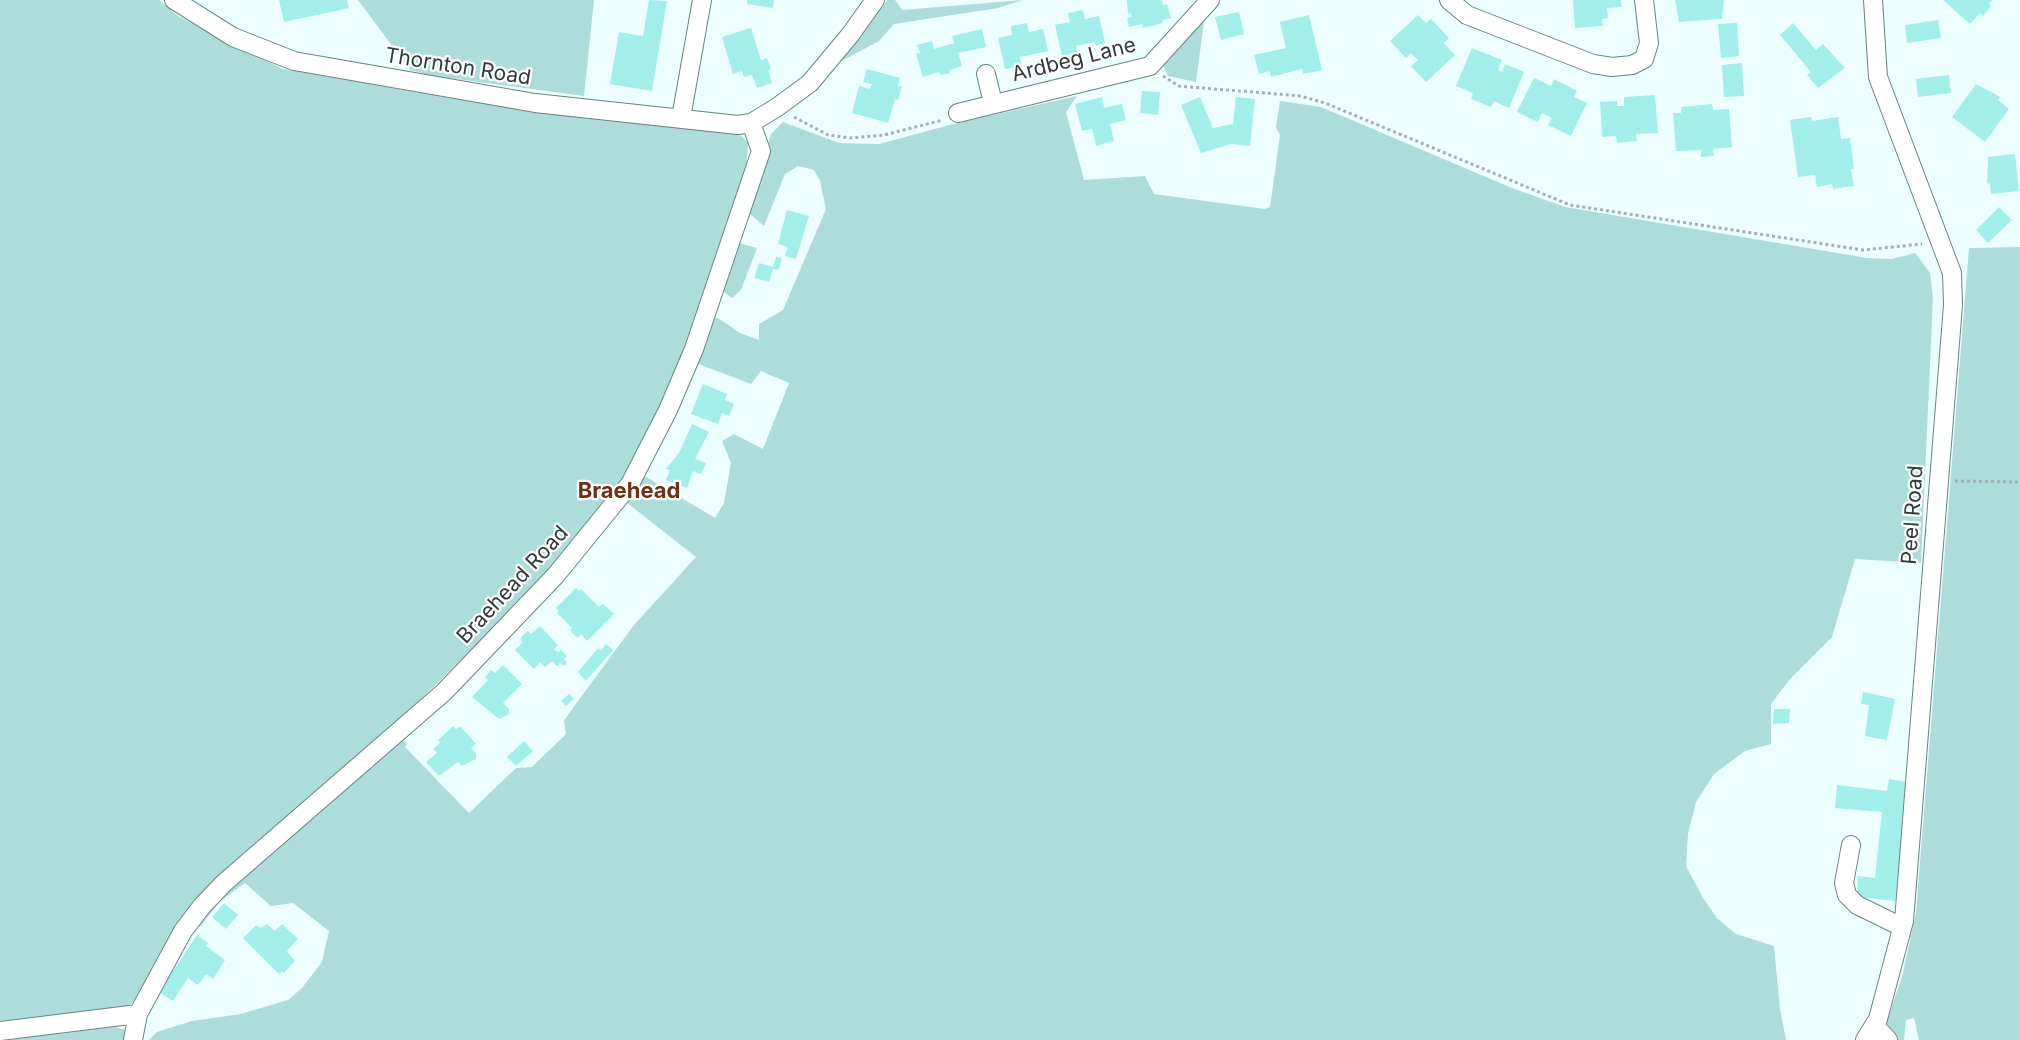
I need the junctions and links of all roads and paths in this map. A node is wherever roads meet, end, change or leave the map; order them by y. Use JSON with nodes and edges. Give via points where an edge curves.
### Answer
{"nodes":[{"id":1,"x":174,"y":0,"type":"edge"},
{"id":2,"x":702,"y":0,"type":"edge"},
{"id":3,"x":875,"y":0,"type":"edge"},
{"id":4,"x":1210,"y":0,"type":"edge"},
{"id":5,"x":1449,"y":0,"type":"edge"},
{"id":6,"x":1644,"y":0,"type":"edge"},
{"id":7,"x":1873,"y":0,"type":"edge"},
{"id":8,"x":1150,"y":66,"type":"junction"},
{"id":9,"x":986,"y":74,"type":"dead end"},
{"id":10,"x":993,"y":103,"type":"junction"},
{"id":11,"x":776,"y":108,"type":"junction"},
{"id":12,"x":958,"y":113,"type":"joint"},
{"id":13,"x":681,"y":118,"type":"junction"},
{"id":14,"x":752,"y":123,"type":"junction"},
{"id":15,"x":1941,"y":241,"type":"junction"},
{"id":16,"x":1938,"y":480,"type":"junction"},
{"id":17,"x":2020,"y":482,"type":"edge"},
{"id":18,"x":1851,"y":846,"type":"dead end"},
{"id":19,"x":1902,"y":927,"type":"junction"},
{"id":20,"x":138,"y":1014,"type":"junction"},
{"id":21,"x":0,"y":1031,"type":"edge"},
{"id":22,"x":1870,"y":1032,"type":"edge"},
{"id":23,"x":133,"y":1040,"type":"edge"},
{"id":24,"x":1888,"y":1040,"type":"edge"}],
"edges":[{"from":1,"to":13,"type":"street","name":"Thornton Road","via":[[233,37],[294,61],[535,102]]},
{"from":2,"to":13,"type":"street"},
{"from":3,"to":11,"type":"street","via":[[810,82]]},
{"from":4,"to":8,"type":"street","name":"Ardbeg Lane"},
{"from":5,"to":6,"type":"street","via":[[1467,15],[1593,64],[1612,67],[1644,59],[1649,43]]},
{"from":7,"to":15,"type":"street","name":"Peel Road","via":[[1878,77]]},
{"from":8,"to":10,"type":"street","name":"Ardbeg Lane"},
{"from":8,"to":15,"type":"path","via":[[1179,87],[1300,96],[1325,103],[1570,205],[1863,250]]},
{"from":9,"to":10,"type":"street"},
{"from":10,"to":12,"type":"street","name":"Ardbeg Lane"},
{"from":11,"to":12,"type":"path","via":[[828,135],[850,138],[884,135],[939,122]]},
{"from":11,"to":14,"type":"street"},
{"from":13,"to":14,"type":"street","name":"Thornton Road"},
{"from":14,"to":20,"type":"street","name":"Braehead Road","via":[[761,151],[694,349],[630,484],[556,575],[444,692],[202,906],[183,931]]},
{"from":15,"to":16,"type":"street","name":"Peel Road","via":[[1952,273],[1953,305]]},
{"from":16,"to":17,"type":"path"},
{"from":16,"to":19,"type":"street","name":"Peel Road"},
{"from":18,"to":19,"type":"street","via":[[1844,882],[1847,895],[1857,905]]},
{"from":19,"to":22,"type":"street","name":"Peel Road"},
{"from":20,"to":21,"type":"street"},
{"from":20,"to":23,"type":"street","name":"Braehead Road"},
{"from":22,"to":24,"type":"street"}]}
